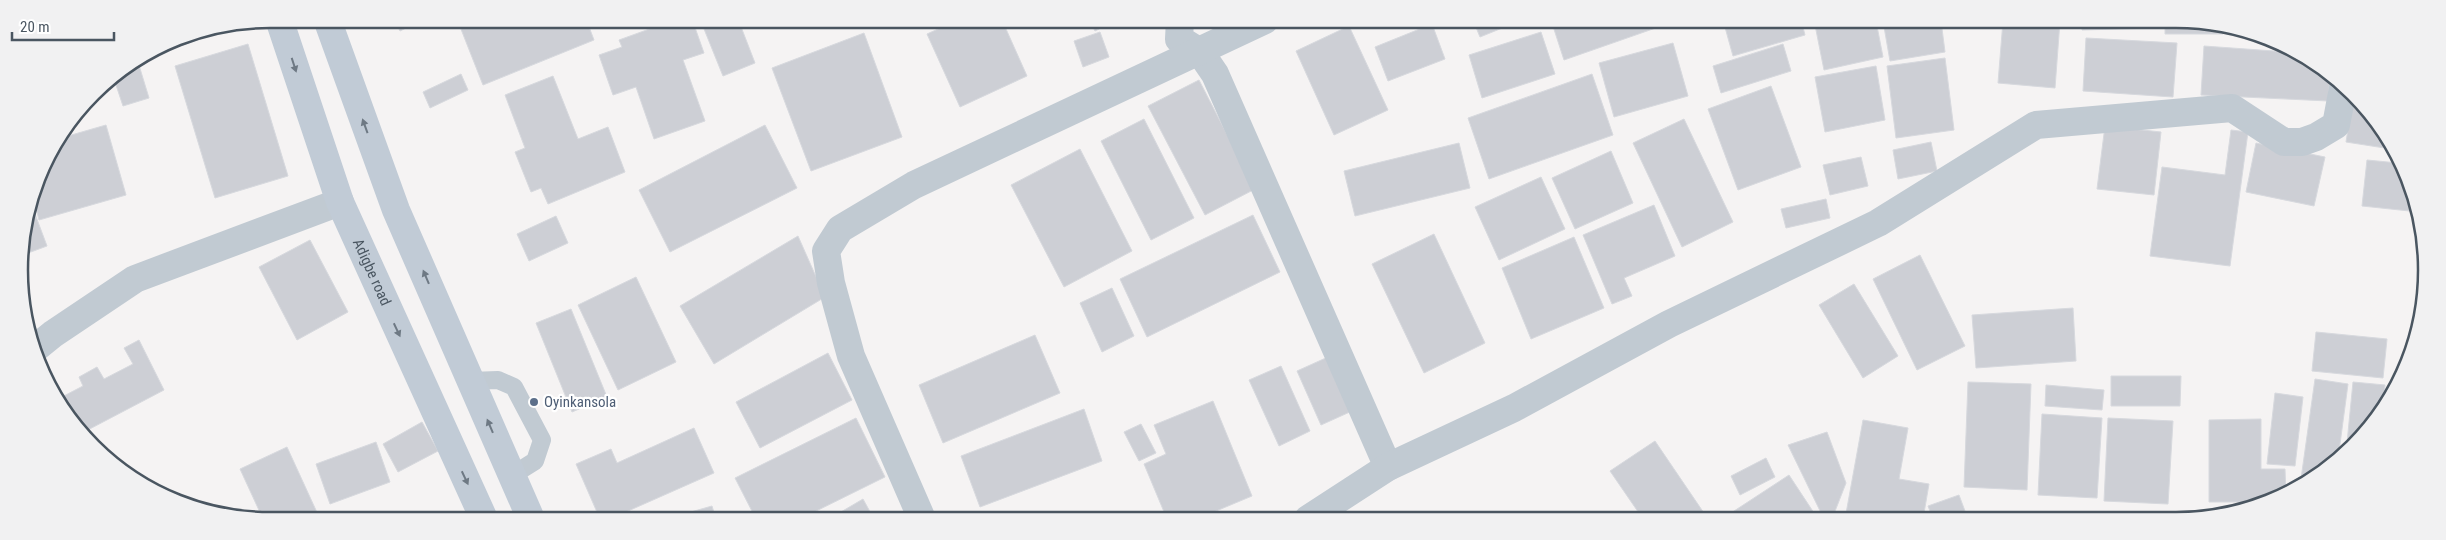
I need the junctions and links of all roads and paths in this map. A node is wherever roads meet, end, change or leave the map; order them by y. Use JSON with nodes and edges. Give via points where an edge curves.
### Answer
{"nodes":[{"id":1,"x":281,"y":28,"type":"edge"},
{"id":2,"x":330,"y":28,"type":"edge"},
{"id":3,"x":1180,"y":28,"type":"edge"},
{"id":4,"x":1248,"y":28,"type":"edge"},
{"id":5,"x":1200,"y":52,"type":"junction"},
{"id":6,"x":2342,"y":94,"type":"edge"},
{"id":7,"x":340,"y":202,"type":"junction"},
{"id":8,"x":39,"y":345,"type":"edge"},
{"id":9,"x":470,"y":381,"type":"junction"},
{"id":10,"x":1388,"y":468,"type":"junction"},
{"id":11,"x":511,"y":476,"type":"junction"},
{"id":12,"x":481,"y":512,"type":"edge"},
{"id":13,"x":527,"y":512,"type":"edge"},
{"id":14,"x":919,"y":512,"type":"edge"},
{"id":15,"x":1319,"y":512,"type":"edge"}],
"edges":[{"from":1,"to":7,"type":"main road","name":"Adigbe road","one_way":true},
{"from":9,"to":2,"type":"main road","one_way":true,"via":[[396,210]]},
{"from":3,"to":5,"type":"street","via":[[1179,39]]},
{"from":4,"to":5,"type":"street"},
{"from":5,"to":10,"type":"street","via":[[1215,74]]},
{"from":5,"to":14,"type":"street","via":[[914,185],[840,229],[826,251],[831,283],[851,356]]},
{"from":6,"to":10,"type":"street","via":[[2336,125],[2302,142],[2284,142],[2232,108],[2036,125],[1878,223],[1669,324],[1514,408]]},
{"from":7,"to":8,"type":"street","via":[[135,279]]},
{"from":7,"to":12,"type":"main road","name":"Adigbe road","one_way":true},
{"from":11,"to":9,"type":"main road","one_way":true},
{"from":9,"to":11,"type":"lane","via":[[498,380],[514,387],[542,440],[536,461]]},
{"from":10,"to":15,"type":"street"},
{"from":11,"to":13,"type":"main road"}]}
